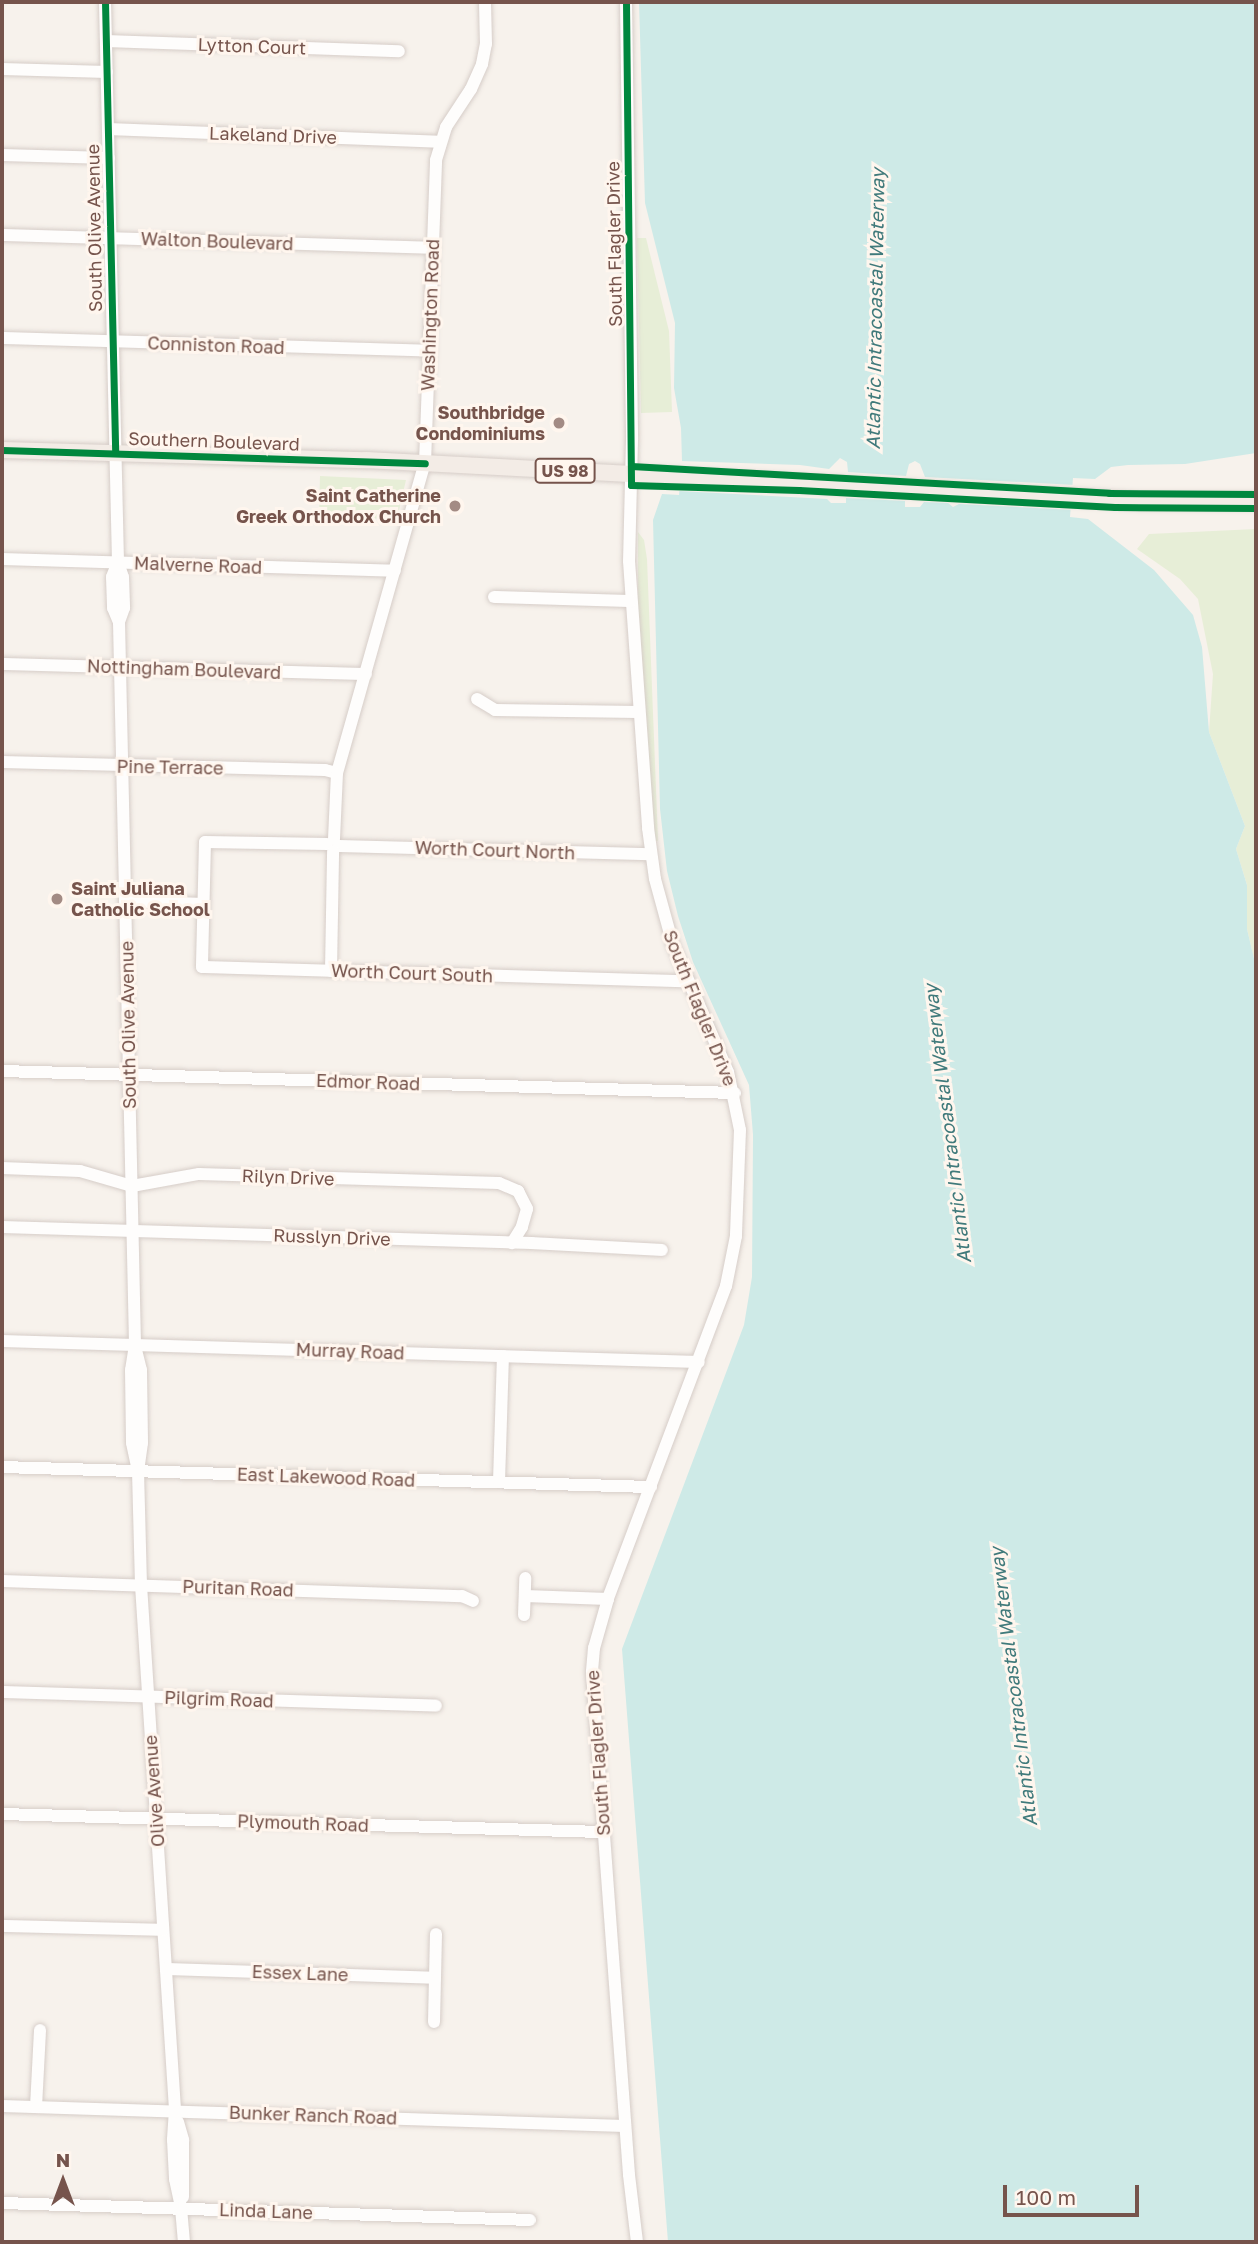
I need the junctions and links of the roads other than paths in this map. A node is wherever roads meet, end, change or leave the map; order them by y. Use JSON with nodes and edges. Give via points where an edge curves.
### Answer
{"nodes":[{"id":1,"x":105,"y":2,"type":"edge"},
{"id":2,"x":485,"y":2,"type":"edge"},
{"id":3,"x":626,"y":2,"type":"edge"},
{"id":4,"x":106,"y":41,"type":"junction"},
{"id":5,"x":399,"y":51,"type":"dead end"},
{"id":6,"x":2,"y":69,"type":"edge"},
{"id":7,"x":107,"y":72,"type":"junction"},
{"id":8,"x":108,"y":129,"type":"junction"},
{"id":9,"x":439,"y":142,"type":"junction"},
{"id":10,"x":2,"y":155,"type":"edge"},
{"id":11,"x":109,"y":158,"type":"junction"},
{"id":12,"x":2,"y":235,"type":"edge"},
{"id":13,"x":110,"y":238,"type":"junction"},
{"id":14,"x":433,"y":248,"type":"junction"},
{"id":15,"x":2,"y":338,"type":"edge"},
{"id":16,"x":113,"y":341,"type":"junction"},
{"id":17,"x":430,"y":351,"type":"junction"},
{"id":18,"x":2,"y":450,"type":"edge"},
{"id":19,"x":115,"y":453,"type":"junction"},
{"id":20,"x":425,"y":463,"type":"junction"},
{"id":21,"x":631,"y":474,"type":"junction"},
{"id":22,"x":1256,"y":501,"type":"edge"},
{"id":23,"x":2,"y":559,"type":"edge"},
{"id":24,"x":118,"y":562,"type":"junction"},
{"id":25,"x":395,"y":571,"type":"junction"},
{"id":26,"x":494,"y":597,"type":"dead end"},
{"id":27,"x":631,"y":601,"type":"junction"},
{"id":28,"x":2,"y":664,"type":"edge"},
{"id":29,"x":120,"y":667,"type":"junction"},
{"id":30,"x":366,"y":674,"type":"junction"},
{"id":31,"x":477,"y":699,"type":"dead end"},
{"id":32,"x":638,"y":712,"type":"junction"},
{"id":33,"x":2,"y":762,"type":"edge"},
{"id":34,"x":122,"y":765,"type":"junction"},
{"id":35,"x":337,"y":773,"type":"junction"},
{"id":36,"x":333,"y":845,"type":"junction"},
{"id":37,"x":651,"y":854,"type":"junction"},
{"id":38,"x":125,"y":901,"type":"junction"},
{"id":39,"x":203,"y":904,"type":"junction"},
{"id":40,"x":331,"y":971,"type":"junction"},
{"id":41,"x":686,"y":981,"type":"junction"},
{"id":42,"x":2,"y":1071,"type":"edge"},
{"id":43,"x":129,"y":1074,"type":"junction"},
{"id":44,"x":735,"y":1093,"type":"junction"},
{"id":45,"x":2,"y":1168,"type":"edge"},
{"id":46,"x":132,"y":1186,"type":"junction"},
{"id":47,"x":2,"y":1227,"type":"edge"},
{"id":48,"x":133,"y":1231,"type":"junction"},
{"id":49,"x":512,"y":1243,"type":"junction"},
{"id":50,"x":662,"y":1250,"type":"dead end"},
{"id":51,"x":2,"y":1341,"type":"edge"},
{"id":52,"x":135,"y":1345,"type":"junction"},
{"id":53,"x":503,"y":1356,"type":"junction"},
{"id":54,"x":699,"y":1362,"type":"junction"},
{"id":55,"x":2,"y":1467,"type":"edge"},
{"id":56,"x":138,"y":1471,"type":"junction"},
{"id":57,"x":499,"y":1482,"type":"junction"},
{"id":58,"x":651,"y":1487,"type":"junction"},
{"id":59,"x":525,"y":1578,"type":"dead end"},
{"id":60,"x":2,"y":1581,"type":"edge"},
{"id":61,"x":141,"y":1585,"type":"junction"},
{"id":62,"x":524,"y":1597,"type":"junction"},
{"id":63,"x":608,"y":1599,"type":"junction"},
{"id":64,"x":473,"y":1601,"type":"dead end"},
{"id":65,"x":524,"y":1615,"type":"dead end"},
{"id":66,"x":2,"y":1692,"type":"edge"},
{"id":67,"x":148,"y":1697,"type":"junction"},
{"id":68,"x":436,"y":1706,"type":"dead end"},
{"id":69,"x":2,"y":1814,"type":"edge"},
{"id":70,"x":156,"y":1819,"type":"junction"},
{"id":71,"x":603,"y":1832,"type":"junction"},
{"id":72,"x":2,"y":1926,"type":"edge"},
{"id":73,"x":163,"y":1930,"type":"junction"},
{"id":74,"x":436,"y":1934,"type":"dead end"},
{"id":75,"x":166,"y":1969,"type":"junction"},
{"id":76,"x":435,"y":1978,"type":"junction"},
{"id":77,"x":433,"y":2022,"type":"dead end"},
{"id":78,"x":40,"y":2030,"type":"dead end"},
{"id":79,"x":2,"y":2106,"type":"edge"},
{"id":80,"x":36,"y":2107,"type":"junction"},
{"id":81,"x":175,"y":2110,"type":"junction"},
{"id":82,"x":625,"y":2126,"type":"junction"},
{"id":83,"x":2,"y":2203,"type":"edge"},
{"id":84,"x":181,"y":2208,"type":"junction"},
{"id":85,"x":530,"y":2220,"type":"dead end"},
{"id":86,"x":184,"y":2242,"type":"edge"},
{"id":87,"x":637,"y":2242,"type":"edge"}],
"edges":[{"from":1,"to":4,"type":"street","name":"South Olive Avenue"},
{"from":2,"to":9,"type":"street","name":"Washington Road","via":[[486,44],[479,73]]},
{"from":3,"to":21,"type":"street","name":"South Flagler Drive"},
{"from":4,"to":5,"type":"street","name":"Lytton Court"},
{"from":4,"to":7,"type":"street","name":"South Olive Avenue"},
{"from":6,"to":7,"type":"street"},
{"from":7,"to":8,"type":"street","name":"South Olive Avenue"},
{"from":8,"to":9,"type":"street","name":"Lakeland Drive"},
{"from":8,"to":11,"type":"street","name":"South Olive Avenue"},
{"from":9,"to":14,"type":"street","name":"Washington Road"},
{"from":10,"to":11,"type":"street"},
{"from":11,"to":13,"type":"street","name":"South Olive Avenue"},
{"from":12,"to":13,"type":"street","name":"Walton Boulevard"},
{"from":13,"to":14,"type":"street","name":"Walton Boulevard"},
{"from":13,"to":16,"type":"street","name":"South Olive Avenue"},
{"from":14,"to":17,"type":"street","name":"Washington Road"},
{"from":15,"to":16,"type":"street","name":"Conniston Road"},
{"from":16,"to":17,"type":"street","name":"Conniston Road"},
{"from":16,"to":19,"type":"street","name":"South Olive Avenue"},
{"from":17,"to":20,"type":"street","name":"Washington Road"},
{"from":18,"to":19,"type":"main road","name":"Southern Boulevard","number":"US 98"},
{"from":19,"to":20,"type":"main road","name":"Southern Boulevard","number":"US 98"},
{"from":19,"to":24,"type":"street","name":"South Olive Avenue"},
{"from":20,"to":21,"type":"main road","name":"Southern Boulevard","number":"US 98"},
{"from":20,"to":25,"type":"street","name":"Washington Road"},
{"from":21,"to":22,"type":"main road","name":"Southern Boulevard","number":"US 98","via":[[1141,501]]},
{"from":21,"to":27,"type":"street","name":"South Flagler Drive"},
{"from":23,"to":24,"type":"street","name":"Malverne Road"},
{"from":24,"to":25,"type":"street","name":"Malverne Road"},
{"from":24,"to":29,"type":"street","name":"South Olive Avenue","via":[[112,577]]},
{"from":25,"to":30,"type":"street","name":"Washington Road"},
{"from":26,"to":27,"type":"street"},
{"from":27,"to":32,"type":"street","name":"South Flagler Drive"},
{"from":28,"to":29,"type":"street","name":"Nottingham Boulevard"},
{"from":29,"to":30,"type":"street","name":"Nottingham Boulevard"},
{"from":29,"to":34,"type":"street","name":"South Olive Avenue"},
{"from":30,"to":35,"type":"street","name":"Washington Road"},
{"from":31,"to":32,"type":"street","via":[[495,710]]},
{"from":32,"to":37,"type":"street","name":"South Flagler Drive"},
{"from":33,"to":34,"type":"street","name":"Pine Terrace"},
{"from":34,"to":35,"type":"street","name":"Pine Terrace"},
{"from":34,"to":38,"type":"street","name":"South Olive Avenue"},
{"from":35,"to":36,"type":"street","name":"Washington Road"},
{"from":36,"to":37,"type":"street","name":"Worth Court North"},
{"from":36,"to":39,"type":"street","name":"Worth Court North","via":[[205,842]]},
{"from":36,"to":40,"type":"street","name":"Washington Road"},
{"from":37,"to":41,"type":"street","name":"South Flagler Drive","via":[[663,912]]},
{"from":38,"to":39,"type":"street"},
{"from":38,"to":43,"type":"street","name":"South Olive Avenue"},
{"from":39,"to":40,"type":"street","name":"Worth Court South","via":[[202,967]]},
{"from":40,"to":41,"type":"street","name":"Worth Court South"},
{"from":41,"to":44,"type":"street","name":"South Flagler Drive"},
{"from":42,"to":43,"type":"street","name":"Edmor Road"},
{"from":43,"to":44,"type":"street","name":"Edmor Road"},
{"from":43,"to":46,"type":"street","name":"South Olive Avenue"},
{"from":44,"to":54,"type":"street","name":"South Flagler Drive","via":[[740,1130],[736,1236],[726,1286]]},
{"from":45,"to":46,"type":"street","name":"Rilyn Drive","via":[[80,1171]]},
{"from":46,"to":48,"type":"street","name":"South Olive Avenue"},
{"from":46,"to":49,"type":"street","name":"Rilyn Drive","via":[[199,1174],[499,1183],[518,1191],[527,1209]]},
{"from":47,"to":48,"type":"street","name":"Russlyn Drive"},
{"from":48,"to":49,"type":"street","name":"Russlyn Drive"},
{"from":48,"to":52,"type":"street","name":"South Olive Avenue"},
{"from":49,"to":50,"type":"street","name":"Russlyn Drive"},
{"from":51,"to":52,"type":"street","name":"Murray Road"},
{"from":52,"to":53,"type":"street","name":"Murray Road"},
{"from":52,"to":56,"type":"street","name":"Olive Avenue","via":[[141,1370]]},
{"from":53,"to":54,"type":"street","name":"Murray Road"},
{"from":53,"to":57,"type":"street"},
{"from":54,"to":58,"type":"street","name":"South Flagler Drive"},
{"from":55,"to":56,"type":"street","name":"East Lakewood Road"},
{"from":56,"to":57,"type":"street","name":"East Lakewood Road"},
{"from":56,"to":61,"type":"street","name":"Olive Avenue"},
{"from":57,"to":58,"type":"street","name":"East Lakewood Road"},
{"from":58,"to":63,"type":"street","name":"South Flagler Drive"},
{"from":59,"to":62,"type":"street"},
{"from":60,"to":61,"type":"street","name":"Puritan Road"},
{"from":61,"to":64,"type":"street","name":"Puritan Road","via":[[462,1596]]},
{"from":61,"to":67,"type":"street","name":"Olive Avenue"},
{"from":62,"to":63,"type":"street"},
{"from":62,"to":65,"type":"street"},
{"from":63,"to":71,"type":"street","name":"South Flagler Drive","via":[[592,1672]]},
{"from":66,"to":67,"type":"street","name":"Pilgrim Road"},
{"from":67,"to":68,"type":"street","name":"Pilgrim Road"},
{"from":67,"to":70,"type":"street","name":"Olive Avenue"},
{"from":69,"to":70,"type":"street","name":"Plymouth Road"},
{"from":70,"to":71,"type":"street","name":"Plymouth Road"},
{"from":70,"to":73,"type":"street","name":"Olive Avenue"},
{"from":71,"to":82,"type":"street","name":"South Flagler Drive"},
{"from":72,"to":73,"type":"street"},
{"from":73,"to":75,"type":"street","name":"Olive Avenue"},
{"from":74,"to":76,"type":"street"},
{"from":75,"to":76,"type":"street","name":"Essex Lane"},
{"from":75,"to":81,"type":"street","name":"Olive Avenue"},
{"from":76,"to":77,"type":"street"},
{"from":78,"to":80,"type":"street"},
{"from":79,"to":80,"type":"street","name":"Bunker Ranch Road"},
{"from":80,"to":81,"type":"street","name":"Bunker Ranch Road"},
{"from":81,"to":82,"type":"street","name":"Bunker Ranch Road"},
{"from":81,"to":84,"type":"street","name":"Olive Avenue","via":[[175,2179]]},
{"from":82,"to":87,"type":"street","name":"South Flagler Drive"},
{"from":83,"to":84,"type":"street","name":"Linda Lane"},
{"from":84,"to":85,"type":"street","name":"Linda Lane"},
{"from":84,"to":86,"type":"street","name":"Olive Avenue"}]}
